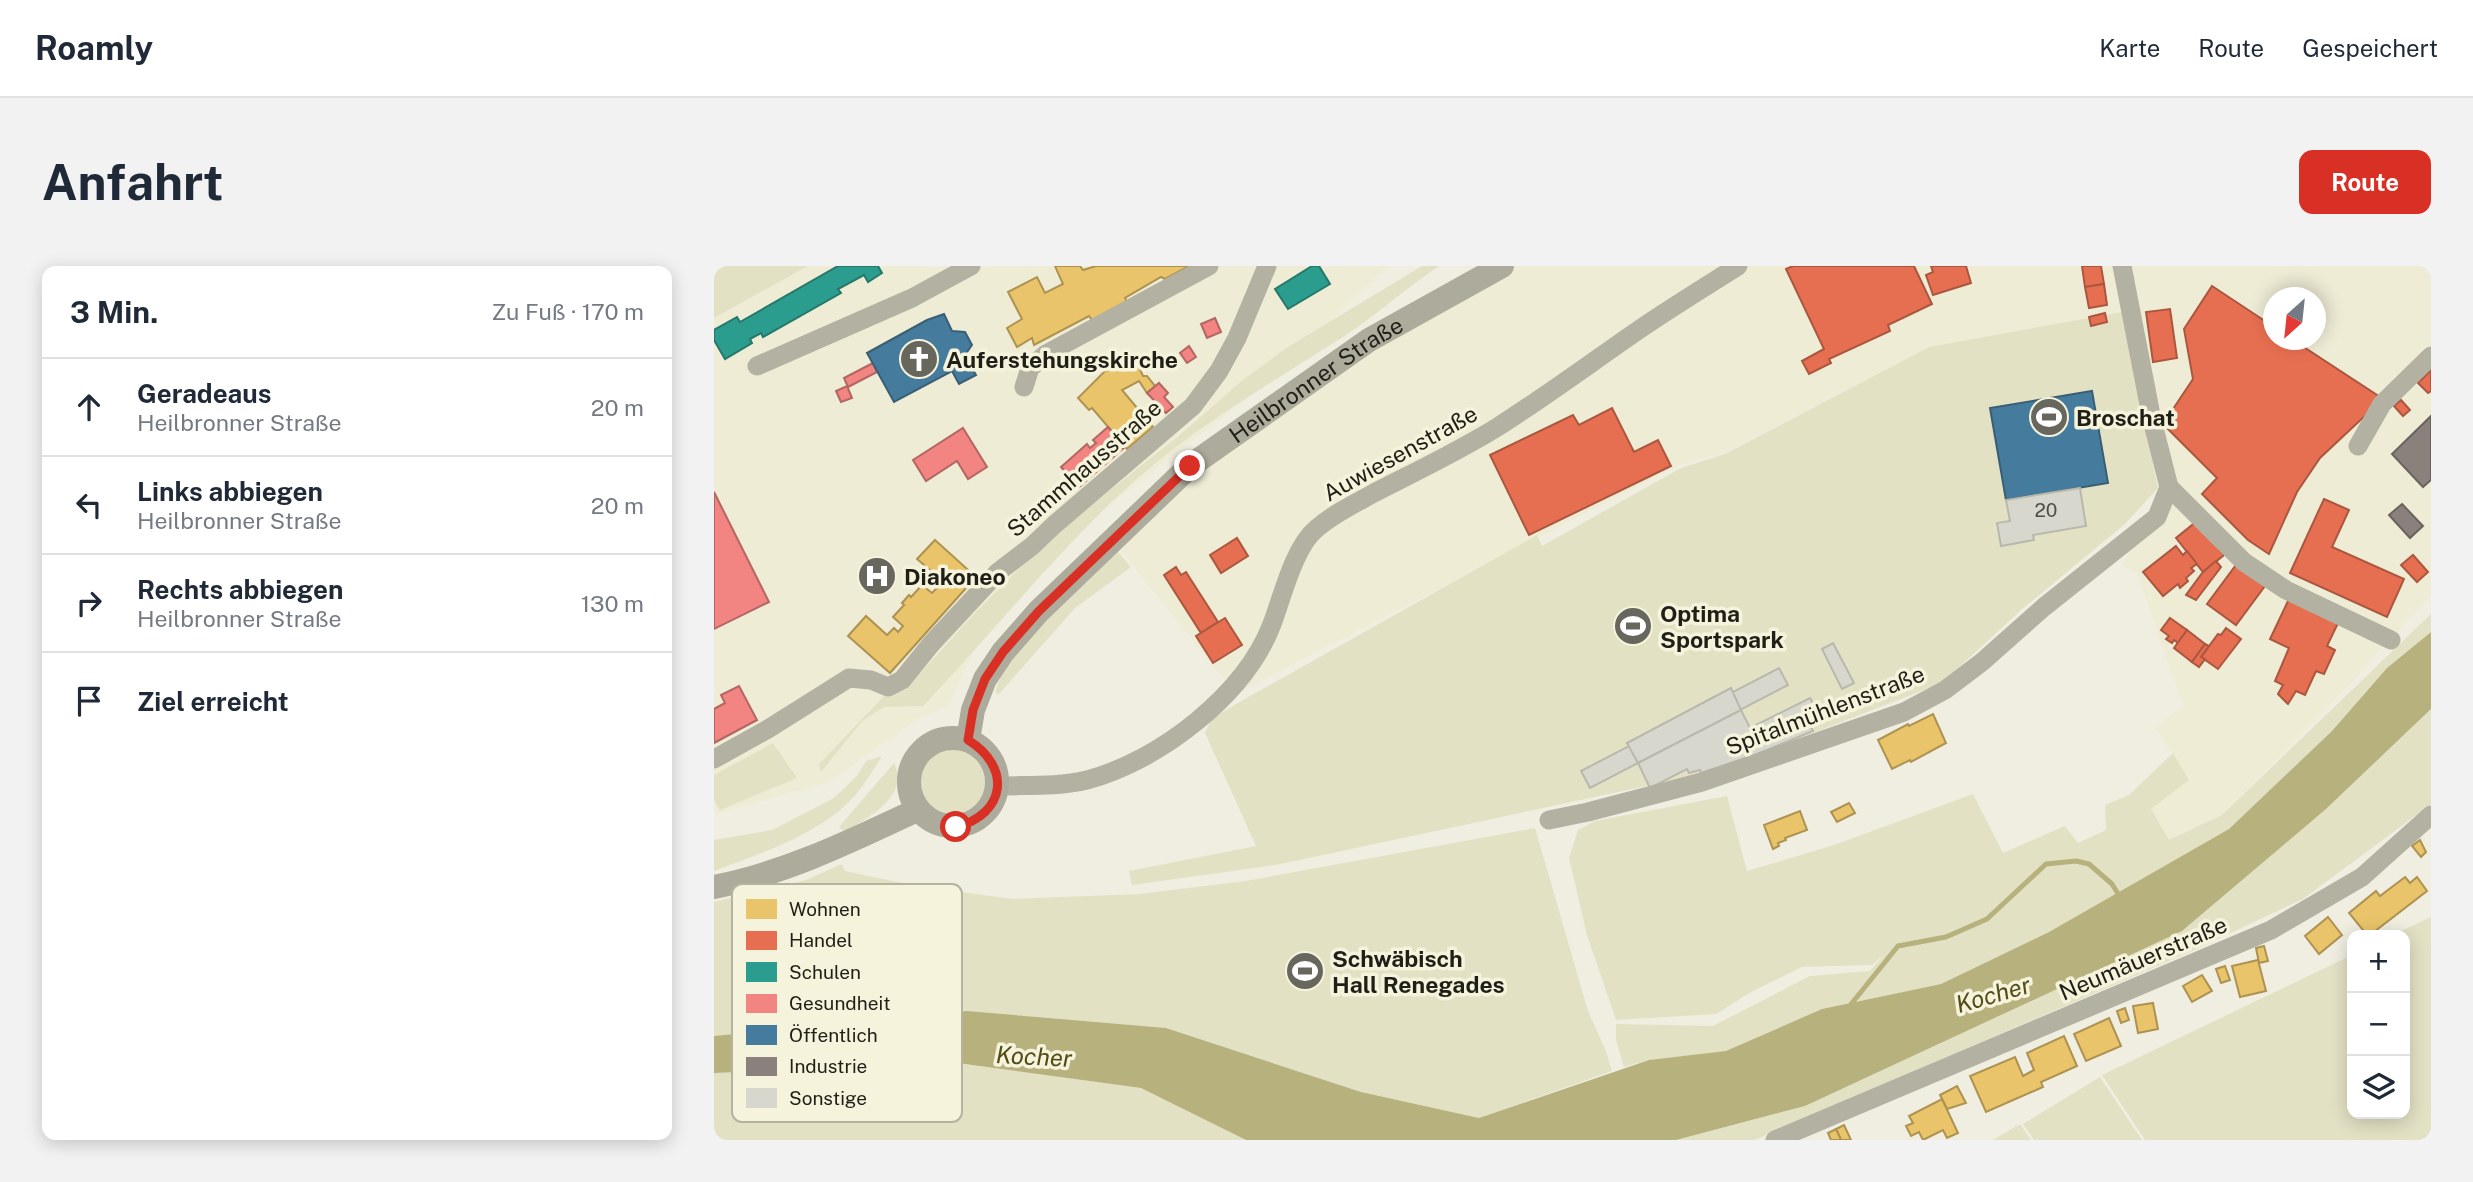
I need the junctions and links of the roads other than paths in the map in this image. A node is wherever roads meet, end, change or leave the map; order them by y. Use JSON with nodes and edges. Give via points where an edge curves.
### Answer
{"nodes":[{"id":1,"x":971,"y":266,"type":"edge"},
{"id":2,"x":1209,"y":266,"type":"edge"},
{"id":3,"x":1267,"y":266,"type":"edge"},
{"id":4,"x":1502,"y":266,"type":"edge"},
{"id":5,"x":1738,"y":266,"type":"edge"},
{"id":6,"x":2122,"y":266,"type":"edge"},
{"id":7,"x":2431,"y":356,"type":"edge"},
{"id":8,"x":757,"y":366,"type":"dead end"},
{"id":9,"x":1024,"y":387,"type":"dead end"},
{"id":10,"x":2358,"y":446,"type":"dead end"},
{"id":11,"x":2169,"y":487,"type":"junction"},
{"id":12,"x":2391,"y":640,"type":"dead end"},
{"id":13,"x":968,"y":740,"type":"junction"},
{"id":14,"x":714,"y":759,"type":"edge"},
{"id":15,"x":998,"y":786,"type":"junction"},
{"id":16,"x":917,"y":810,"type":"junction"},
{"id":17,"x":2431,"y":816,"type":"edge"},
{"id":18,"x":1549,"y":820,"type":"dead end"},
{"id":19,"x":714,"y":887,"type":"edge"},
{"id":20,"x":1775,"y":1140,"type":"edge"}],
"edges":[{"from":1,"to":8,"type":"street","via":[[912,298]]},
{"from":2,"to":9,"type":"street","via":[[1045,354],[1030,368]]},
{"from":3,"to":14,"type":"street","name":"Stammhausstraße","via":[[1237,338],[1193,406],[998,572],[902,680],[888,687],[849,678]]},
{"from":4,"to":13,"type":"main road","name":"Heilbronner Straße","via":[[1368,340],[1190,466],[1039,611],[1003,652],[985,679]]},
{"from":5,"to":15,"type":"street","name":"Auwiesenstraße","via":[[1494,429],[1313,531],[1286,580],[1271,626],[1251,664],[1230,690],[1177,736],[1127,766],[1086,780]]},
{"from":6,"to":11,"type":"street"},
{"from":7,"to":10,"type":"street","via":[[2382,404]]},
{"from":11,"to":12,"type":"street","via":[[2244,562],[2286,590]]},
{"from":11,"to":18,"type":"street","name":"Spitalmühlenstraße","via":[[2157,517],[1945,690],[1904,712],[1702,782]]},
{"from":13,"to":15,"type":"main road","via":[[993,762]]},
{"from":13,"to":16,"type":"main road","via":[[949,737],[918,754],[908,778]]},
{"from":15,"to":16,"type":"main road","via":[[985,814],[971,823],[956,827],[934,823]]},
{"from":16,"to":19,"type":"main road","via":[[788,867]]},
{"from":17,"to":20,"type":"street","name":"Neumäuerstraße","via":[[2362,877],[2271,930]]}]}
